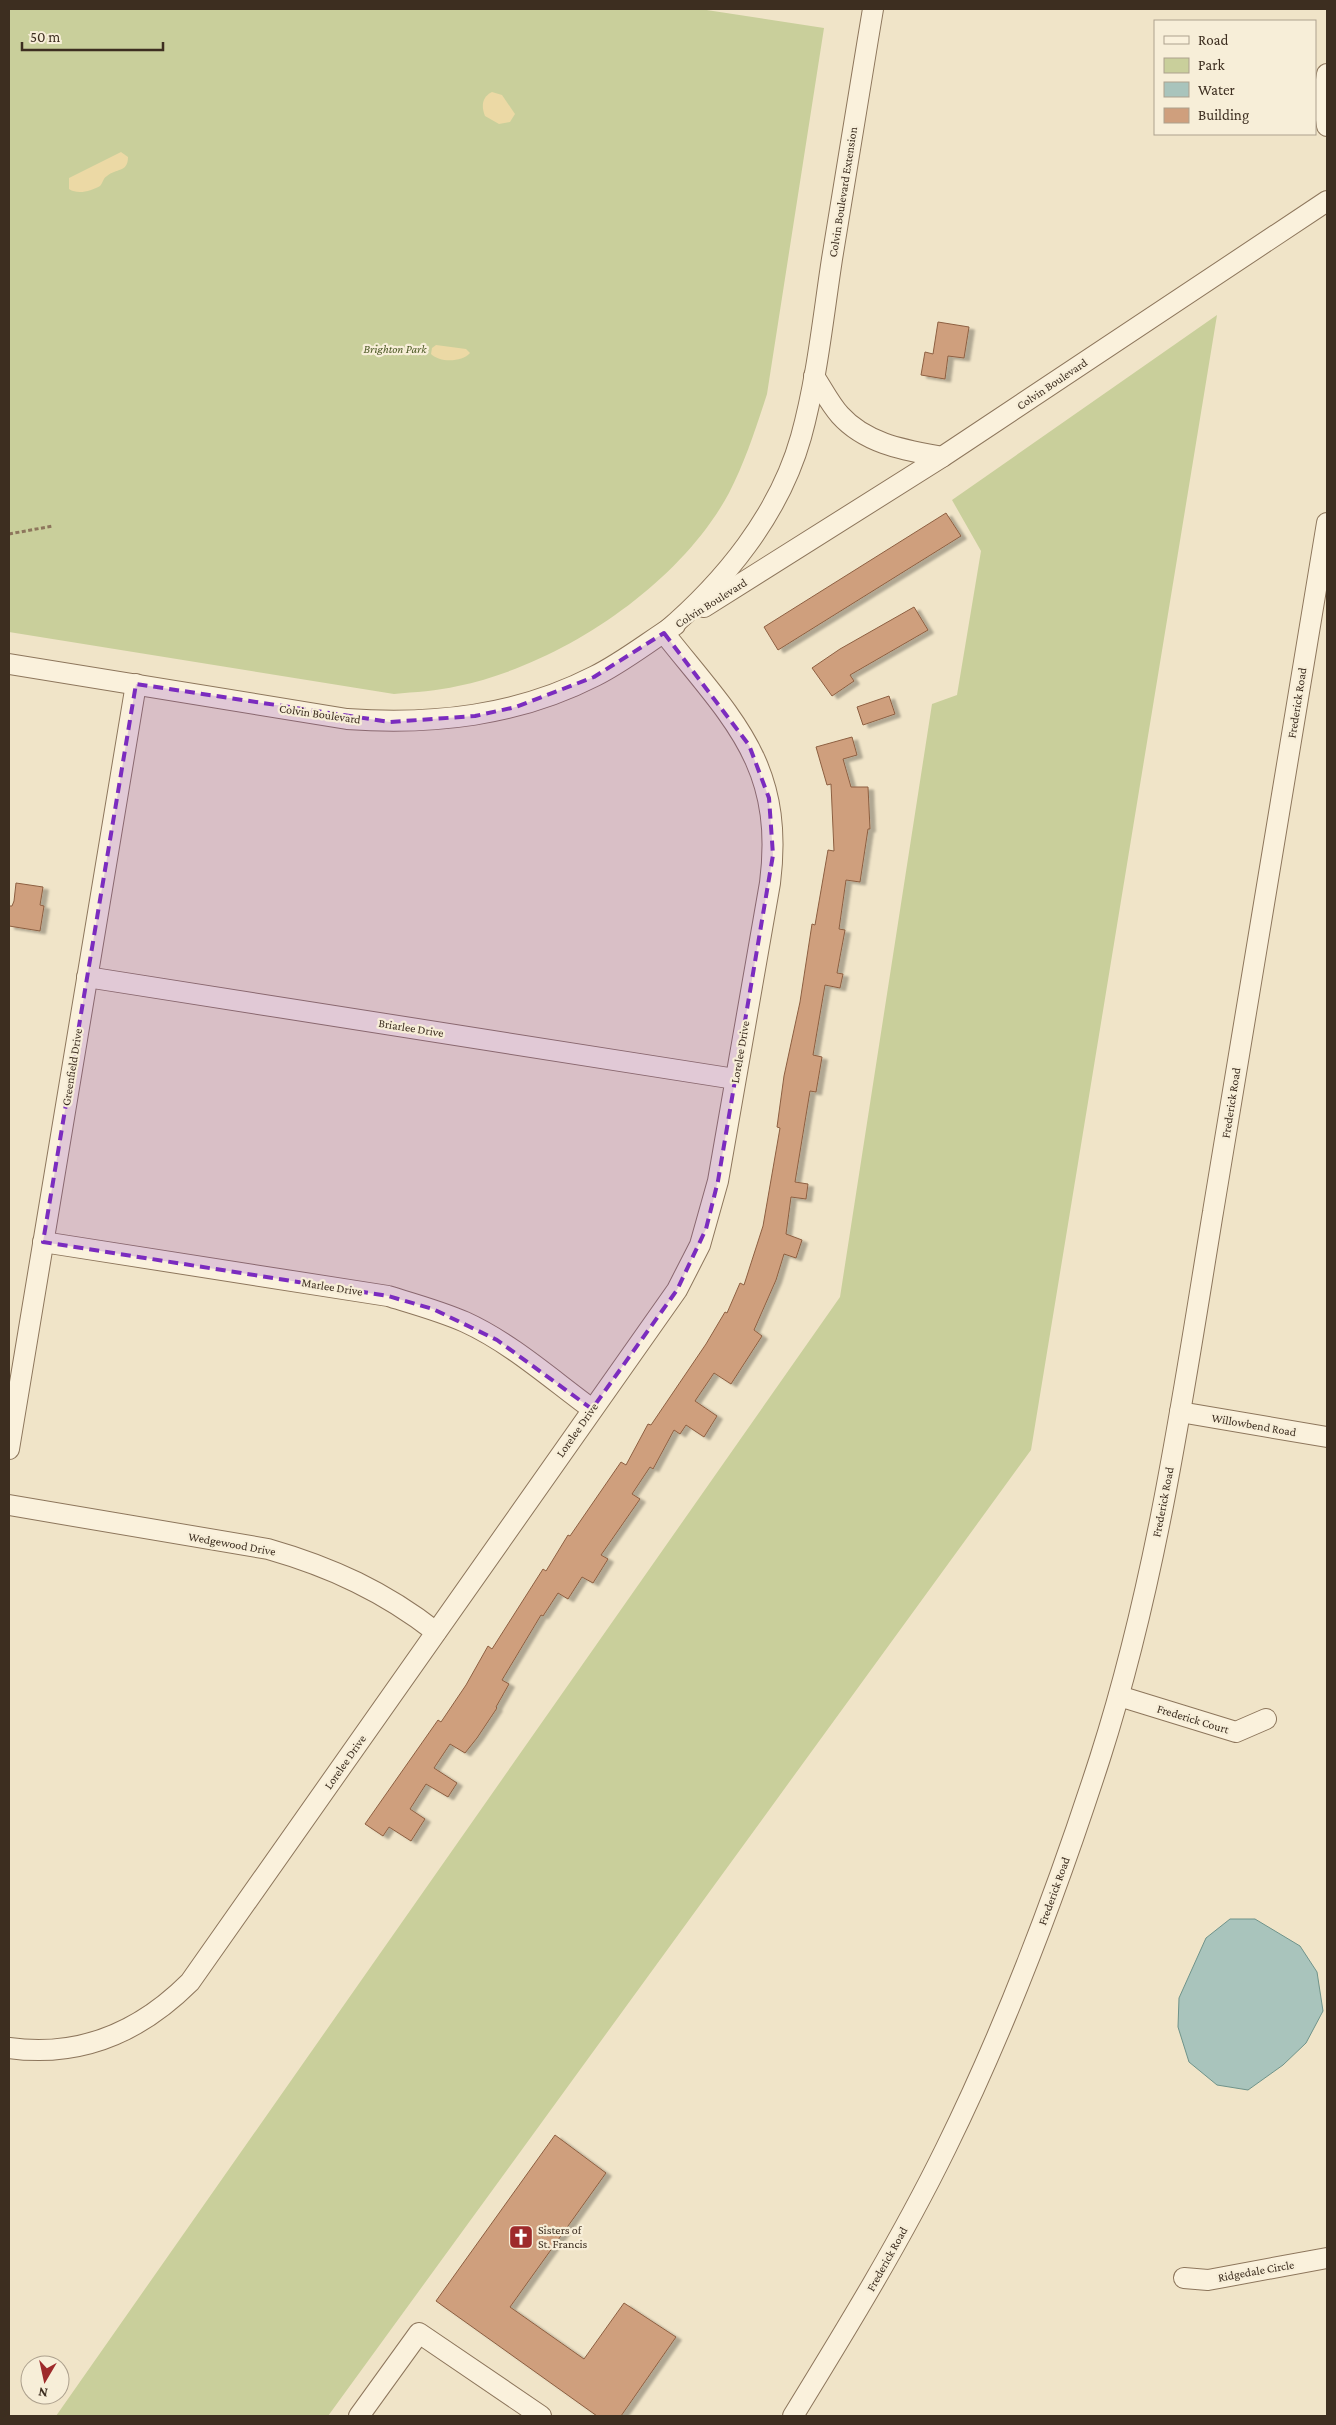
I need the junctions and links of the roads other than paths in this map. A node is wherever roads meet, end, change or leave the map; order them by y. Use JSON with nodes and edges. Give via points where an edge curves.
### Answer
{"nodes":[{"id":1,"x":873,"y":9,"type":"edge"},
{"id":2,"x":1327,"y":74,"type":"edge"},
{"id":3,"x":1327,"y":126,"type":"edge"},
{"id":4,"x":1327,"y":201,"type":"edge"},
{"id":5,"x":814,"y":376,"type":"junction"},
{"id":6,"x":942,"y":457,"type":"junction"},
{"id":7,"x":1327,"y":523,"type":"edge"},
{"id":8,"x":664,"y":633,"type":"junction"},
{"id":9,"x":9,"y":664,"type":"edge"},
{"id":10,"x":136,"y":684,"type":"junction"},
{"id":11,"x":87,"y":977,"type":"junction"},
{"id":12,"x":735,"y":1079,"type":"junction"},
{"id":13,"x":44,"y":1242,"type":"junction"},
{"id":14,"x":592,"y":1409,"type":"junction"},
{"id":15,"x":1180,"y":1412,"type":"junction"},
{"id":16,"x":1327,"y":1437,"type":"edge"},
{"id":17,"x":9,"y":1449,"type":"edge"},
{"id":18,"x":9,"y":1505,"type":"edge"},
{"id":19,"x":436,"y":1632,"type":"junction"},
{"id":20,"x":1119,"y":1696,"type":"junction"},
{"id":21,"x":1266,"y":1719,"type":"dead end"},
{"id":22,"x":9,"y":2048,"type":"edge"},
{"id":23,"x":1327,"y":2258,"type":"edge"},
{"id":24,"x":1184,"y":2278,"type":"dead end"},
{"id":25,"x":359,"y":2416,"type":"edge"},
{"id":26,"x":541,"y":2416,"type":"edge"},
{"id":27,"x":793,"y":2416,"type":"edge"}],
"edges":[{"from":1,"to":5,"type":"street","name":"Colvin Boulevard Extension"},
{"from":2,"to":3,"type":"street","via":[[1323,99]]},
{"from":4,"to":6,"type":"street","name":"Colvin Boulevard"},
{"from":5,"to":6,"type":"street","via":[[840,415],[866,436],[902,449]]},
{"from":5,"to":8,"type":"street","name":"Colvin Boulevard Extension","via":[[800,439],[765,516],[715,584]]},
{"from":6,"to":8,"type":"street","name":"Colvin Boulevard"},
{"from":7,"to":15,"type":"street","name":"Frederick Road"},
{"from":8,"to":10,"type":"street","name":"Colvin Boulevard","via":[[594,677],[557,693],[516,707],[432,721],[347,719]]},
{"from":8,"to":12,"type":"street","name":"Lorelee Drive","via":[[734,721],[761,771],[769,798],[773,855]]},
{"from":9,"to":10,"type":"street","name":"Colvin Boulevard"},
{"from":10,"to":11,"type":"street","name":"Greenfield Drive"},
{"from":11,"to":12,"type":"street","name":"Briarlee Drive"},
{"from":11,"to":13,"type":"street","name":"Greenfield Drive"},
{"from":12,"to":14,"type":"street","name":"Lorelee Drive","via":[[718,1181],[700,1245],[677,1290]]},
{"from":13,"to":14,"type":"street","name":"Marlee Drive","via":[[388,1296],[433,1309],[497,1340]]},
{"from":13,"to":17,"type":"street","name":"Greenfield Drive"},
{"from":14,"to":19,"type":"street","name":"Lorelee Drive"},
{"from":15,"to":16,"type":"street","name":"Willowbend Road"},
{"from":15,"to":20,"type":"street","name":"Frederick Road","via":[[1142,1608]]},
{"from":18,"to":19,"type":"street","name":"Wedgewood Drive","via":[[268,1549],[307,1560],[381,1593]]},
{"from":19,"to":22,"type":"street","name":"Lorelee Drive","via":[[190,1982],[171,2001],[143,2022],[86,2045],[39,2051]]},
{"from":20,"to":21,"type":"street","name":"Frederick Court","via":[[1236,1732]]},
{"from":20,"to":27,"type":"street","name":"Frederick Road","via":[[1060,1878],[976,2086],[907,2224]]},
{"from":23,"to":24,"type":"street","name":"Ridgedale Circle","via":[[1208,2280]]},
{"from":25,"to":26,"type":"street","via":[[419,2333]]}]}
